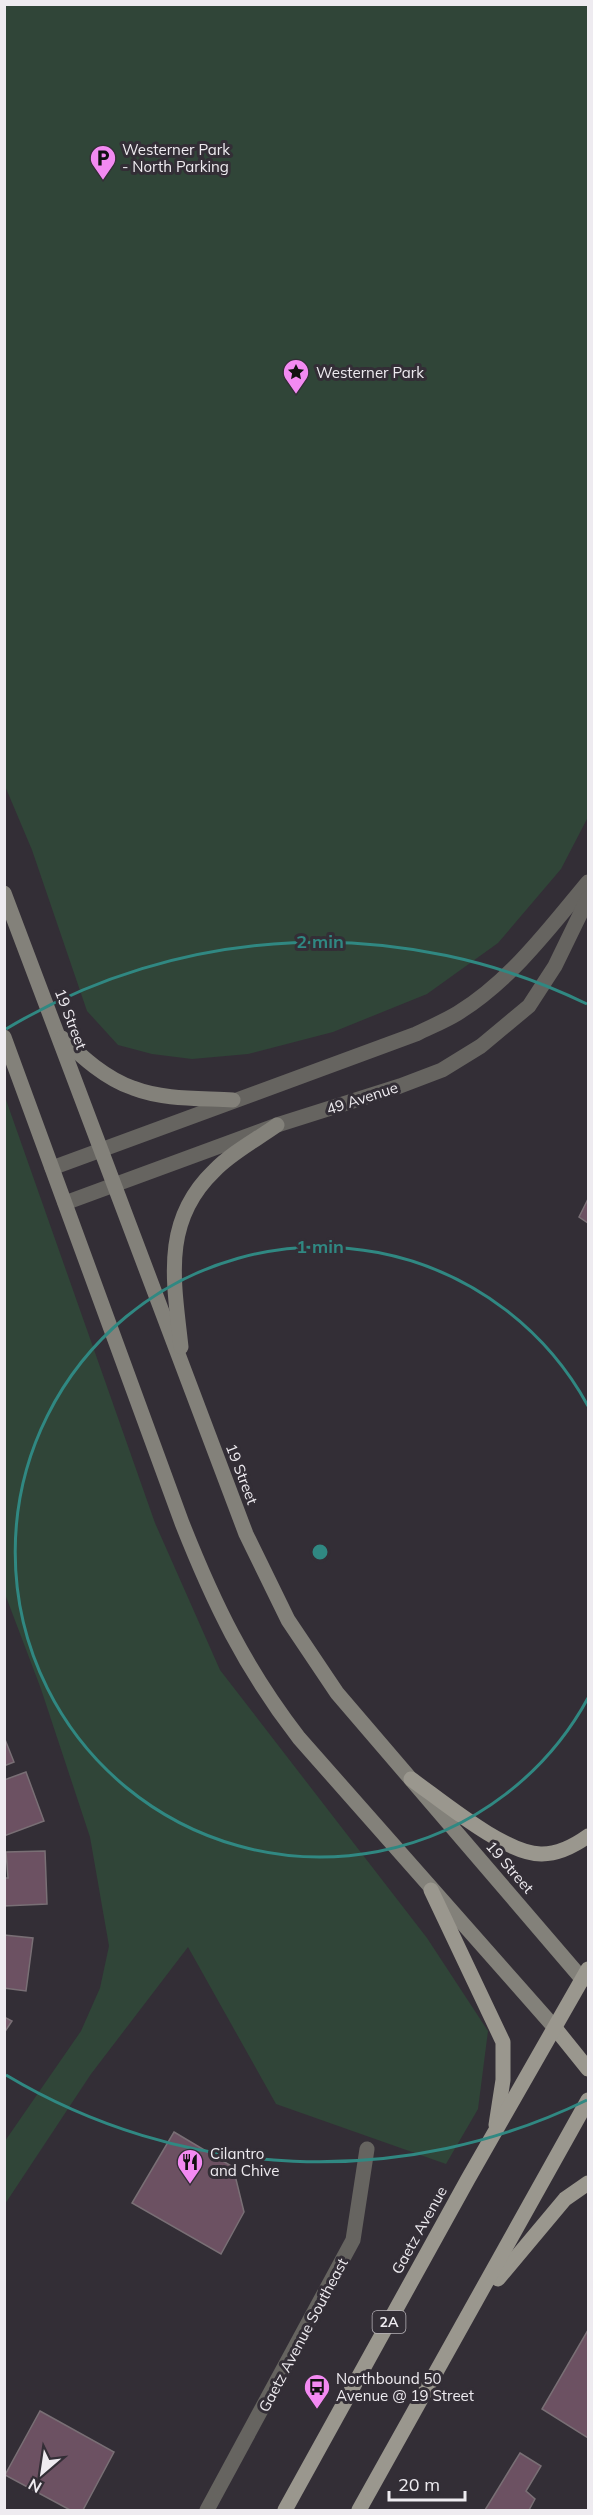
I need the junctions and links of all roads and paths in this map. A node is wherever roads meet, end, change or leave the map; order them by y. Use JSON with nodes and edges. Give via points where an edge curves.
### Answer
{"nodes":[{"id":1,"x":588,"y":882,"type":"edge"},
{"id":2,"x":4,"y":893,"type":"edge"},
{"id":3,"x":588,"y":898,"type":"edge"},
{"id":4,"x":58,"y":1034,"type":"junction"},
{"id":5,"x":4,"y":1037,"type":"edge"},
{"id":6,"x":233,"y":1100,"type":"junction"},
{"id":7,"x":277,"y":1125,"type":"junction"},
{"id":8,"x":101,"y":1151,"type":"junction"},
{"id":9,"x":52,"y":1168,"type":"junction"},
{"id":10,"x":114,"y":1184,"type":"junction"},
{"id":11,"x":65,"y":1203,"type":"junction"},
{"id":12,"x":184,"y":1371,"type":"junction"},
{"id":13,"x":411,"y":1779,"type":"junction"},
{"id":14,"x":588,"y":1836,"type":"edge"},
{"id":15,"x":431,"y":1890,"type":"junction"},
{"id":16,"x":587,"y":1979,"type":"edge"},
{"id":17,"x":555,"y":2028,"type":"junction"},
{"id":18,"x":588,"y":2069,"type":"edge"},
{"id":19,"x":588,"y":2100,"type":"edge"},
{"id":20,"x":494,"y":2134,"type":"junction"},
{"id":21,"x":367,"y":2149,"type":"dead end"},
{"id":22,"x":588,"y":2183,"type":"edge"},
{"id":23,"x":478,"y":2301,"type":"junction"},
{"id":24,"x":207,"y":2511,"type":"edge"},
{"id":25,"x":285,"y":2511,"type":"edge"},
{"id":26,"x":359,"y":2511,"type":"edge"}],
"edges":[{"from":1,"to":6,"type":"street","via":[[524,959],[457,1013],[416,1034]]},
{"from":2,"to":4,"type":"main road","name":"19 Street"},
{"from":3,"to":7,"type":"street","name":"49 Avenue","via":[[555,966],[529,1006],[481,1046],[442,1070]]},
{"from":4,"to":6,"type":"main road","via":[[92,1063],[132,1088],[167,1096]]},
{"from":4,"to":8,"type":"main road","name":"19 Street"},
{"from":5,"to":9,"type":"main road"},
{"from":6,"to":8,"type":"street"},
{"from":7,"to":10,"type":"street","name":"49 Avenue"},
{"from":7,"to":12,"type":"main road","via":[[210,1174],[190,1202],[177,1231],[173,1270]]},
{"from":8,"to":9,"type":"street"},
{"from":8,"to":10,"type":"main road","name":"19 Street"},
{"from":9,"to":11,"type":"main road"},
{"from":10,"to":11,"type":"street","name":"49 Avenue"},
{"from":10,"to":12,"type":"main road","name":"19 Street"},
{"from":11,"to":15,"type":"main road","via":[[182,1523],[242,1656],[299,1738]]},
{"from":12,"to":13,"type":"main road","name":"19 Street","via":[[246,1534],[288,1620],[337,1693]]},
{"from":13,"to":14,"type":"main road","via":[[489,1834],[528,1852],[560,1852]]},
{"from":13,"to":16,"type":"main road","name":"19 Street"},
{"from":15,"to":17,"type":"main road"},
{"from":15,"to":20,"type":"main road","via":[[503,2042],[503,2080]]},
{"from":16,"to":17,"type":"main road","name":"Gaetz Avenue","number":"2A"},
{"from":17,"to":18,"type":"main road"},
{"from":17,"to":20,"type":"main road","name":"Gaetz Avenue","number":"2A"},
{"from":19,"to":23,"type":"main road"},
{"from":20,"to":25,"type":"main road","name":"Gaetz Avenue","number":"2A"},
{"from":21,"to":24,"type":"street","name":"Gaetz Avenue Southeast","via":[[353,2240]]},
{"from":22,"to":23,"type":"main road","via":[[565,2199]]},
{"from":23,"to":26,"type":"main road"}]}
